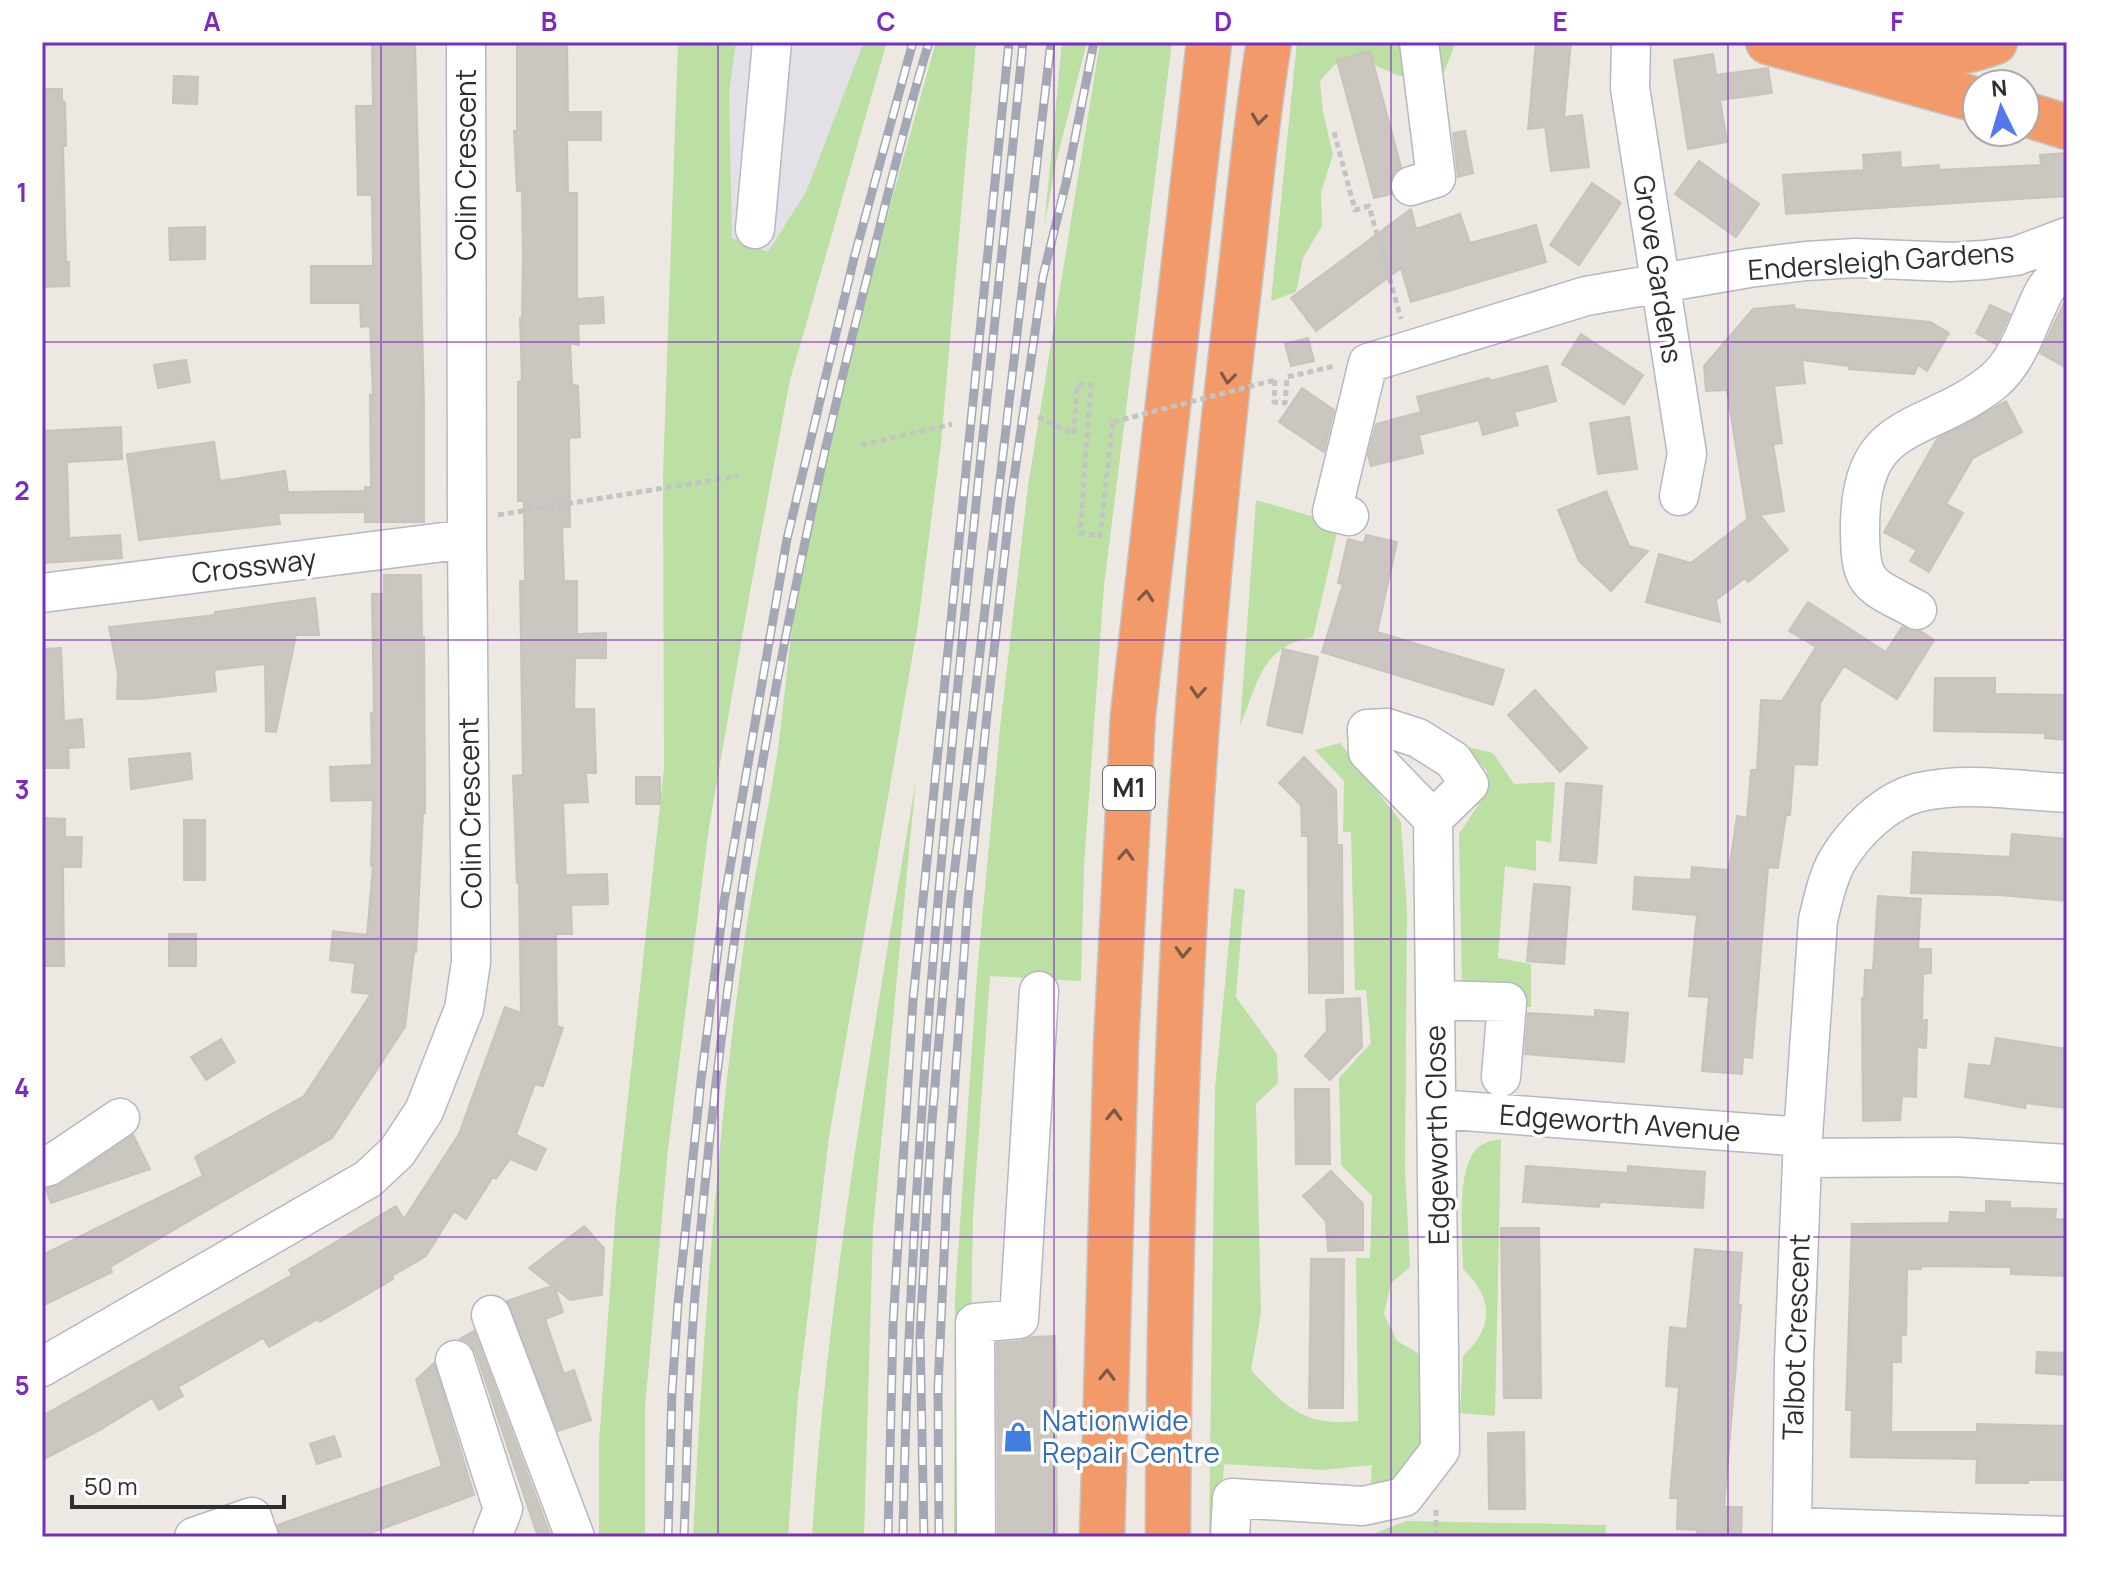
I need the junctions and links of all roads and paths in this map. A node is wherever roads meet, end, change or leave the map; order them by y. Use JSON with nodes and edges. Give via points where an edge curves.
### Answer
{"nodes":[{"id":1,"x":466,"y":42,"type":"edge"},
{"id":2,"x":772,"y":42,"type":"edge"},
{"id":3,"x":1209,"y":42,"type":"edge"},
{"id":4,"x":1269,"y":42,"type":"edge"},
{"id":5,"x":1419,"y":42,"type":"edge"},
{"id":6,"x":1631,"y":42,"type":"edge"},
{"id":7,"x":1768,"y":42,"type":"edge"},
{"id":8,"x":1995,"y":42,"type":"edge"},
{"id":9,"x":1884,"y":44,"type":"edge"},
{"id":10,"x":1961,"y":96,"type":"edge"},
{"id":11,"x":2041,"y":119,"type":"edge"},
{"id":12,"x":2067,"y":127,"type":"edge"},
{"id":13,"x":1334,"y":132,"type":"dead end"},
{"id":14,"x":1411,"y":186,"type":"dead end"},
{"id":15,"x":755,"y":229,"type":"dead end"},
{"id":16,"x":2061,"y":241,"type":"edge"},
{"id":17,"x":1660,"y":284,"type":"junction"},
{"id":18,"x":1410,"y":351,"type":"junction"},
{"id":19,"x":1325,"y":367,"type":"dead end"},
{"id":20,"x":1038,"y":417,"type":"dead end"},
{"id":21,"x":952,"y":424,"type":"dead end"},
{"id":22,"x":861,"y":445,"type":"dead end"},
{"id":23,"x":738,"y":476,"type":"dead end"},
{"id":24,"x":1679,"y":496,"type":"dead end"},
{"id":25,"x":1349,"y":516,"type":"dead end"},
{"id":26,"x":467,"y":529,"type":"junction"},
{"id":27,"x":42,"y":593,"type":"edge"},
{"id":28,"x":1917,"y":610,"type":"dead end"},
{"id":29,"x":2067,"y":793,"type":"edge"},
{"id":30,"x":1433,"y":819,"type":"dead end"},
{"id":31,"x":1039,"y":991,"type":"dead end"},
{"id":32,"x":1436,"y":1000,"type":"junction"},
{"id":33,"x":1501,"y":1077,"type":"dead end"},
{"id":34,"x":1438,"y":1109,"type":"junction"},
{"id":35,"x":120,"y":1118,"type":"dead end"},
{"id":36,"x":1802,"y":1148,"type":"junction"},
{"id":37,"x":2067,"y":1164,"type":"edge"},
{"id":38,"x":42,"y":1168,"type":"edge"},
{"id":39,"x":491,"y":1315,"type":"dead end"},
{"id":40,"x":455,"y":1360,"type":"dead end"},
{"id":41,"x":42,"y":1367,"type":"edge"},
{"id":42,"x":533,"y":1425,"type":"junction"},
{"id":43,"x":481,"y":1440,"type":"junction"},
{"id":44,"x":1792,"y":1532,"type":"edge"},
{"id":45,"x":497,"y":1535,"type":"edge"},
{"id":46,"x":2067,"y":1536,"type":"edge"},
{"id":47,"x":194,"y":1537,"type":"edge"},
{"id":48,"x":259,"y":1537,"type":"edge"},
{"id":49,"x":575,"y":1537,"type":"edge"},
{"id":50,"x":976,"y":1537,"type":"edge"},
{"id":51,"x":1102,"y":1537,"type":"edge"},
{"id":52,"x":1168,"y":1537,"type":"edge"},
{"id":53,"x":1230,"y":1537,"type":"edge"}],
"edges":[{"from":1,"to":26,"type":"street","name":"Colin Crescent"},
{"from":2,"to":15,"type":"street"},
{"from":51,"to":3,"type":"highway","number":"M1","one_way":true,"via":[[1116,1046],[1133,715]]},
{"from":4,"to":52,"type":"highway","number":"M1","one_way":true,"via":[[1222,425],[1198,686],[1176,1072]]},
{"from":5,"to":14,"type":"street","via":[[1436,178]]},
{"from":6,"to":17,"type":"street","name":"Grove Gardens","via":[[1630,88]]},
{"from":7,"to":10,"type":"highway"},
{"from":8,"to":9,"type":"highway","via":[[1944,56],[1909,54]]},
{"from":11,"to":12,"type":"highway"},
{"from":13,"to":18,"type":"path","via":[[1355,210],[1369,206]]},
{"from":16,"to":17,"type":"street","name":"Endersleigh Gardens","via":[[1984,260],[1806,261]]},
{"from":16,"to":28,"type":"street","via":[[2055,276],[2017,352],[1997,378],[1901,432],[1871,462],[1860,500],[1865,577]]},
{"from":17,"to":18,"type":"street","name":"Endersleigh Gardens","via":[[1586,296]]},
{"from":17,"to":24,"type":"street","name":"Grove Gardens","via":[[1687,454]]},
{"from":18,"to":25,"type":"street","name":"Endersleigh Gardens","via":[[1368,363],[1332,512]]},
{"from":19,"to":20,"type":"path","bridge":true,"via":[[1287,377],[1285,403],[1274,402],[1275,380],[1113,422],[1100,536],[1080,533],[1091,385],[1077,385],[1074,434]]},
{"from":21,"to":22,"type":"path"},
{"from":23,"to":26,"type":"path"},
{"from":26,"to":27,"type":"street","name":"Crossway"},
{"from":26,"to":41,"type":"street","name":"Colin Crescent","via":[[471,962],[464,1009],[424,1111],[397,1152],[368,1179]]},
{"from":29,"to":36,"type":"street","name":"Talbot Crescent","via":[[1967,788],[1916,793],[1892,804],[1854,837],[1836,863],[1818,920]]},
{"from":30,"to":32,"type":"street","name":"Edgeworth Close"},
{"from":31,"to":50,"type":"street","via":[[1019,1319],[975,1323]]},
{"from":32,"to":33,"type":"street","via":[[1507,1002]]},
{"from":32,"to":34,"type":"street","name":"Edgeworth Close"},
{"from":34,"to":36,"type":"street","name":"Edgeworth Avenue"},
{"from":34,"to":53,"type":"street","name":"Edgeworth Close","via":[[1440,1450],[1404,1497],[1363,1506],[1232,1498]]},
{"from":35,"to":38,"type":"street"},
{"from":36,"to":37,"type":"street","name":"Edgeworth Avenue"},
{"from":36,"to":44,"type":"street","name":"Talbot Crescent"},
{"from":39,"to":42,"type":"street"},
{"from":40,"to":43,"type":"street"},
{"from":42,"to":43,"type":"street"},
{"from":42,"to":49,"type":"street"},
{"from":43,"to":45,"type":"street","via":[[503,1509]]},
{"from":44,"to":46,"type":"street"},
{"from":47,"to":48,"type":"street","via":[[252,1517]]}]}
